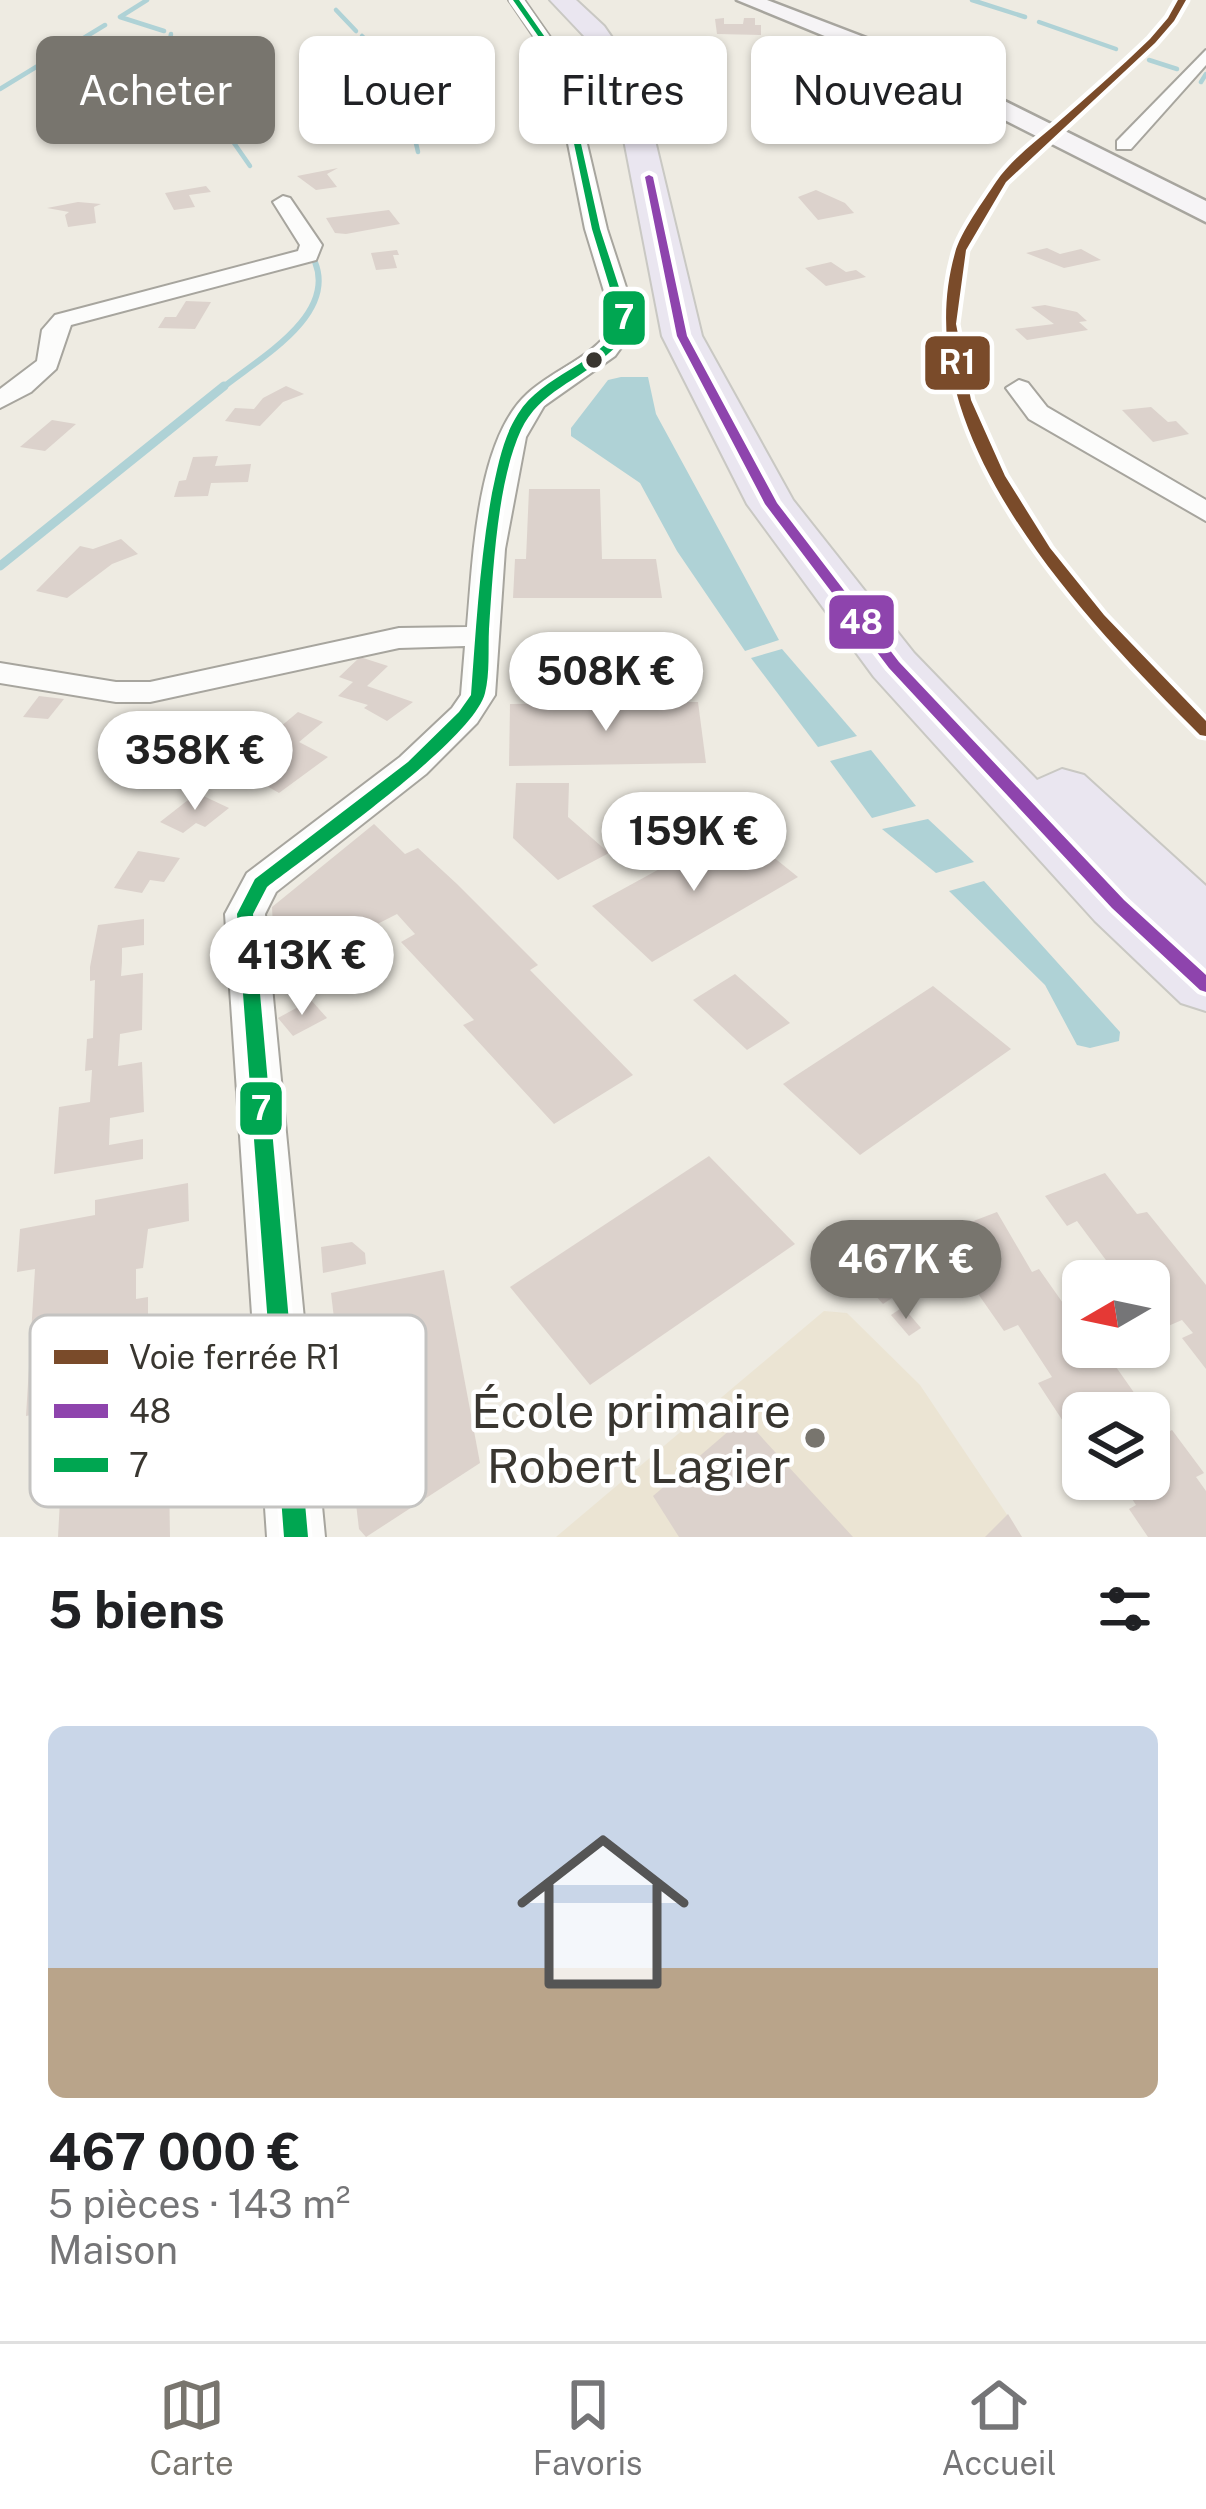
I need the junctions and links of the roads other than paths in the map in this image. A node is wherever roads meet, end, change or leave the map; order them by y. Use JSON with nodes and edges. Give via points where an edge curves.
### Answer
{"nodes":[{"id":1,"x":516,"y":0,"type":"edge"},
{"id":2,"x":548,"y":0,"type":"edge"},
{"id":3,"x":562,"y":0,"type":"edge"},
{"id":4,"x":584,"y":0,"type":"edge"},
{"id":5,"x":748,"y":0,"type":"edge"},
{"id":6,"x":584,"y":36,"type":"edge"},
{"id":7,"x":598,"y":36,"type":"edge"},
{"id":8,"x":1206,"y":55,"type":"edge"},
{"id":9,"x":1176,"y":87,"type":"junction"},
{"id":10,"x":1205,"y":91,"type":"edge"},
{"id":11,"x":640,"y":144,"type":"edge"},
{"id":12,"x":1114,"y":157,"type":"junction"},
{"id":13,"x":283,"y":202,"type":"dead end"},
{"id":14,"x":1206,"y":213,"type":"edge"},
{"id":15,"x":1019,"y":388,"type":"dead end"},
{"id":16,"x":0,"y":400,"type":"edge"},
{"id":17,"x":1206,"y":512,"type":"edge"},
{"id":18,"x":482,"y":636,"type":"junction"},
{"id":19,"x":0,"y":673,"type":"edge"},
{"id":20,"x":1206,"y":925,"type":"edge"},
{"id":21,"x":1206,"y":985,"type":"edge"},
{"id":22,"x":278,"y":1315,"type":"edge"},
{"id":23,"x":294,"y":1507,"type":"edge"},
{"id":24,"x":296,"y":1537,"type":"edge"}],
"edges":[{"from":1,"to":18,"type":"street","via":[[560,62],[626,324],[605,352],[548,388],[511,439]]},
{"from":2,"to":6,"type":"highway"},
{"from":3,"to":7,"type":"highway"},
{"from":4,"to":20,"type":"highway","via":[[632,50],[657,102],[714,335],[774,453],[952,680]]},
{"from":5,"to":12,"type":"main road","via":[[908,62]]},
{"from":8,"to":9,"type":"street"},
{"from":9,"to":10,"type":"street"},
{"from":9,"to":12,"type":"street"},
{"from":11,"to":21,"type":"highway","via":[[682,336],[771,504],[894,665],[1118,904]]},
{"from":12,"to":14,"type":"main road"},
{"from":13,"to":16,"type":"street","via":[[311,245],[308,255],[63,320],[54,330],[52,362]]},
{"from":15,"to":17,"type":"street","via":[[1038,413]]},
{"from":18,"to":19,"type":"street","via":[[399,638],[150,692]]},
{"from":18,"to":22,"type":"street","via":[[470,711],[261,884],[245,914]]},
{"from":23,"to":24,"type":"street"}]}
